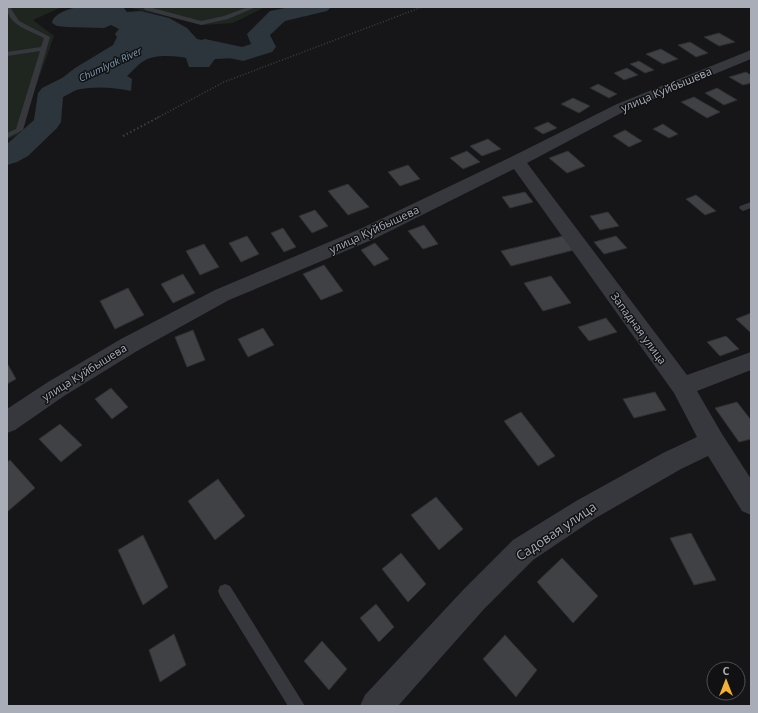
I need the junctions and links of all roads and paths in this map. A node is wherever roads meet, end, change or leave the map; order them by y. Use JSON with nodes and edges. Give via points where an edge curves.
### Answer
{"nodes":[{"id":1,"x":7,"y":7,"type":"edge"},
{"id":2,"x":146,"y":7,"type":"edge"},
{"id":3,"x":253,"y":7,"type":"edge"},
{"id":4,"x":422,"y":7,"type":"edge"},
{"id":5,"x":44,"y":48,"type":"junction"},
{"id":6,"x":7,"y":54,"type":"edge"},
{"id":7,"x":751,"y":54,"type":"edge"},
{"id":8,"x":7,"y":136,"type":"edge"},
{"id":9,"x":123,"y":136,"type":"dead end"},
{"id":10,"x":517,"y":161,"type":"junction"},
{"id":11,"x":751,"y":361,"type":"edge"},
{"id":12,"x":682,"y":386,"type":"junction"},
{"id":13,"x":7,"y":422,"type":"edge"},
{"id":14,"x":713,"y":442,"type":"junction"},
{"id":15,"x":751,"y":502,"type":"edge"},
{"id":16,"x":225,"y":591,"type":"dead end"},
{"id":17,"x":297,"y":706,"type":"edge"},
{"id":18,"x":376,"y":706,"type":"edge"}],
"edges":[{"from":1,"to":5,"type":"lane","via":[[17,22],[47,37]]},
{"from":2,"to":3,"type":"lane","via":[[201,23],[226,18]]},
{"from":4,"to":9,"type":"path","via":[[224,82]]},
{"from":5,"to":6,"type":"lane"},
{"from":5,"to":8,"type":"lane","via":[[19,130]]},
{"from":7,"to":10,"type":"street","name":"улица Куйбышева","via":[[622,107]]},
{"from":10,"to":12,"type":"street","name":"Западная улица"},
{"from":10,"to":13,"type":"street","name":"улица Куйбышева","via":[[367,234],[222,295],[129,345]]},
{"from":11,"to":12,"type":"street"},
{"from":12,"to":14,"type":"street","name":"Западная улица"},
{"from":14,"to":15,"type":"street","name":"Западная улица"},
{"from":14,"to":18,"type":"street","name":"Садовая улица","via":[[672,461],[585,510],[523,550],[474,598]]},
{"from":16,"to":17,"type":"lane"}]}
